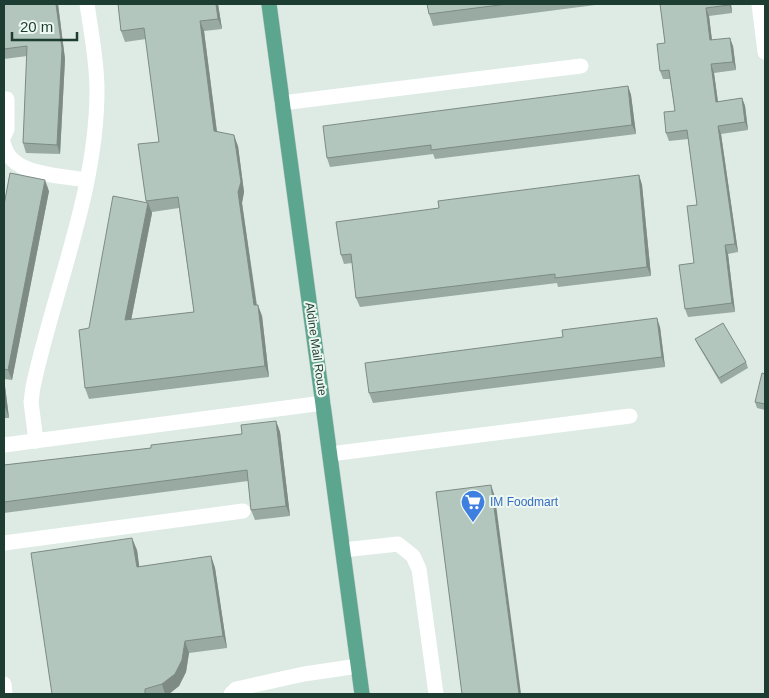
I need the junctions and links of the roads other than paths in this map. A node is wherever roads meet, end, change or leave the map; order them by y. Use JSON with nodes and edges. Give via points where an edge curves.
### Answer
{"nodes":[{"id":1,"x":87,"y":4,"type":"edge"},
{"id":2,"x":269,"y":4,"type":"edge"},
{"id":3,"x":759,"y":4,"type":"edge"},
{"id":4,"x":765,"y":52,"type":"edge"},
{"id":5,"x":581,"y":66,"type":"dead end"},
{"id":6,"x":4,"y":99,"type":"edge"},
{"id":7,"x":282,"y":103,"type":"junction"},
{"id":8,"x":4,"y":136,"type":"edge"},
{"id":9,"x":4,"y":145,"type":"edge"},
{"id":10,"x":86,"y":180,"type":"junction"},
{"id":11,"x":323,"y":403,"type":"junction"},
{"id":12,"x":630,"y":416,"type":"dead end"},
{"id":13,"x":36,"y":441,"type":"junction"},
{"id":14,"x":4,"y":445,"type":"edge"},
{"id":15,"x":330,"y":454,"type":"junction"},
{"id":16,"x":242,"y":511,"type":"dead end"},
{"id":17,"x":4,"y":542,"type":"edge"},
{"id":18,"x":343,"y":550,"type":"junction"},
{"id":19,"x":358,"y":666,"type":"junction"},
{"id":20,"x":4,"y":684,"type":"edge"},
{"id":21,"x":5,"y":694,"type":"edge"},
{"id":22,"x":231,"y":694,"type":"edge"},
{"id":23,"x":362,"y":694,"type":"edge"},
{"id":24,"x":436,"y":694,"type":"edge"}],
"edges":[{"from":1,"to":10,"type":"street","via":[[97,91]]},
{"from":2,"to":7,"type":"main road","name":"Aldine Mail Route"},
{"from":3,"to":4,"type":"street"},
{"from":5,"to":7,"type":"street"},
{"from":6,"to":8,"type":"street","via":[[7,99],[7,129]]},
{"from":7,"to":11,"type":"main road","name":"Aldine Mail Route"},
{"from":9,"to":10,"type":"street","via":[[6,155],[15,164],[30,170]]},
{"from":10,"to":13,"type":"street","via":[[33,387],[31,402]]},
{"from":11,"to":13,"type":"street"},
{"from":11,"to":15,"type":"main road","name":"Aldine Mail Route"},
{"from":12,"to":15,"type":"street"},
{"from":13,"to":14,"type":"street"},
{"from":15,"to":18,"type":"main road","name":"Aldine Mail Route"},
{"from":16,"to":17,"type":"street"},
{"from":18,"to":19,"type":"main road","name":"Aldine Mail Route"},
{"from":18,"to":24,"type":"street","via":[[398,544],[413,556],[419,569]]},
{"from":19,"to":22,"type":"street","via":[[304,674],[236,689]]},
{"from":19,"to":23,"type":"main road","name":"Aldine Mail Route"},
{"from":20,"to":21,"type":"street"}]}
